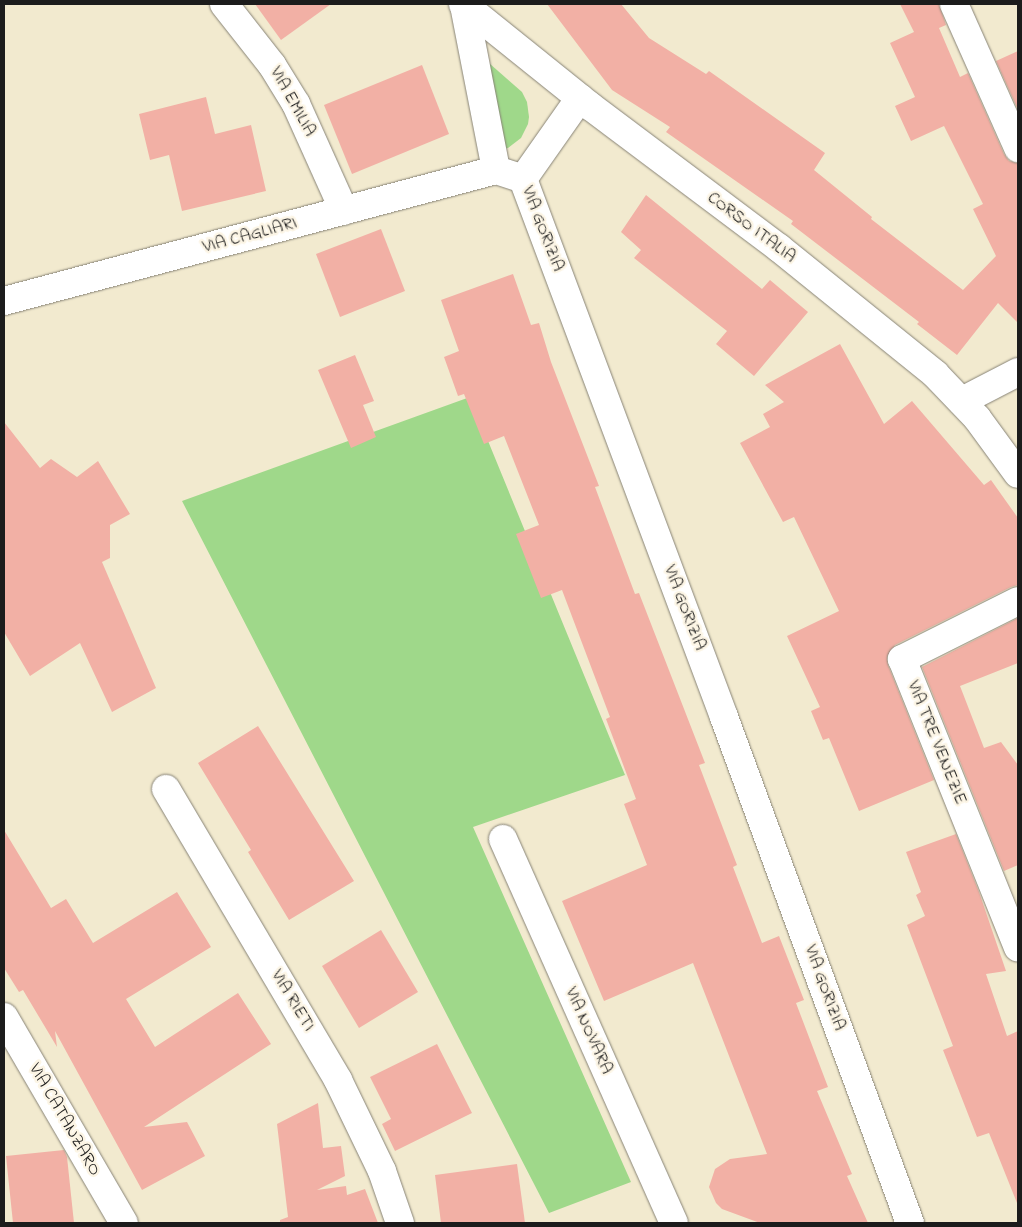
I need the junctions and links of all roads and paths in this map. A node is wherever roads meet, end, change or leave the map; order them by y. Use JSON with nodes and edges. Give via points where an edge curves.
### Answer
{"nodes":[{"id":1,"x":224,"y":4,"type":"edge"},
{"id":2,"x":463,"y":4,"type":"edge"},
{"id":3,"x":954,"y":4,"type":"edge"},
{"id":4,"x":580,"y":98,"type":"junction"},
{"id":5,"x":1018,"y":148,"type":"edge"},
{"id":6,"x":496,"y":170,"type":"junction"},
{"id":7,"x":523,"y":180,"type":"junction"},
{"id":8,"x":344,"y":211,"type":"junction"},
{"id":9,"x":4,"y":302,"type":"edge"},
{"id":10,"x":1018,"y":372,"type":"edge"},
{"id":11,"x":962,"y":401,"type":"junction"},
{"id":12,"x":1018,"y":474,"type":"edge"},
{"id":13,"x":1018,"y":601,"type":"edge"},
{"id":14,"x":166,"y":789,"type":"dead end"},
{"id":15,"x":503,"y":839,"type":"dead end"},
{"id":16,"x":1018,"y":948,"type":"edge"},
{"id":17,"x":4,"y":1017,"type":"edge"},
{"id":18,"x":124,"y":1223,"type":"edge"},
{"id":19,"x":400,"y":1223,"type":"edge"},
{"id":20,"x":674,"y":1223,"type":"edge"},
{"id":21,"x":910,"y":1223,"type":"edge"}],
"edges":[{"from":1,"to":8,"type":"street","name":"VIA EMILIA","via":[[272,65],[296,104]]},
{"from":2,"to":4,"type":"street","name":"CORSO ITALIA"},
{"from":2,"to":6,"type":"street"},
{"from":3,"to":5,"type":"street"},
{"from":4,"to":7,"type":"street"},
{"from":4,"to":11,"type":"street","name":"CORSO ITALIA","via":[[778,248],[930,370]]},
{"from":6,"to":7,"type":"street","name":"VIA GORIZIA"},
{"from":6,"to":8,"type":"street","name":"VIA CAGLIARI"},
{"from":7,"to":21,"type":"street","name":"VIA GORIZIA"},
{"from":8,"to":9,"type":"street","name":"VIA CAGLIARI"},
{"from":10,"to":11,"type":"street"},
{"from":11,"to":12,"type":"street","name":"CORSO ITALIA"},
{"from":13,"to":16,"type":"street","name":"VIA TRE VENEZIE","via":[[902,659]]},
{"from":14,"to":19,"type":"street","name":"VIA RIETI","via":[[338,1080],[382,1171]]},
{"from":15,"to":20,"type":"street","name":"VIA NOVARA"},
{"from":17,"to":18,"type":"street","name":"VIA CATANZARO"}]}
